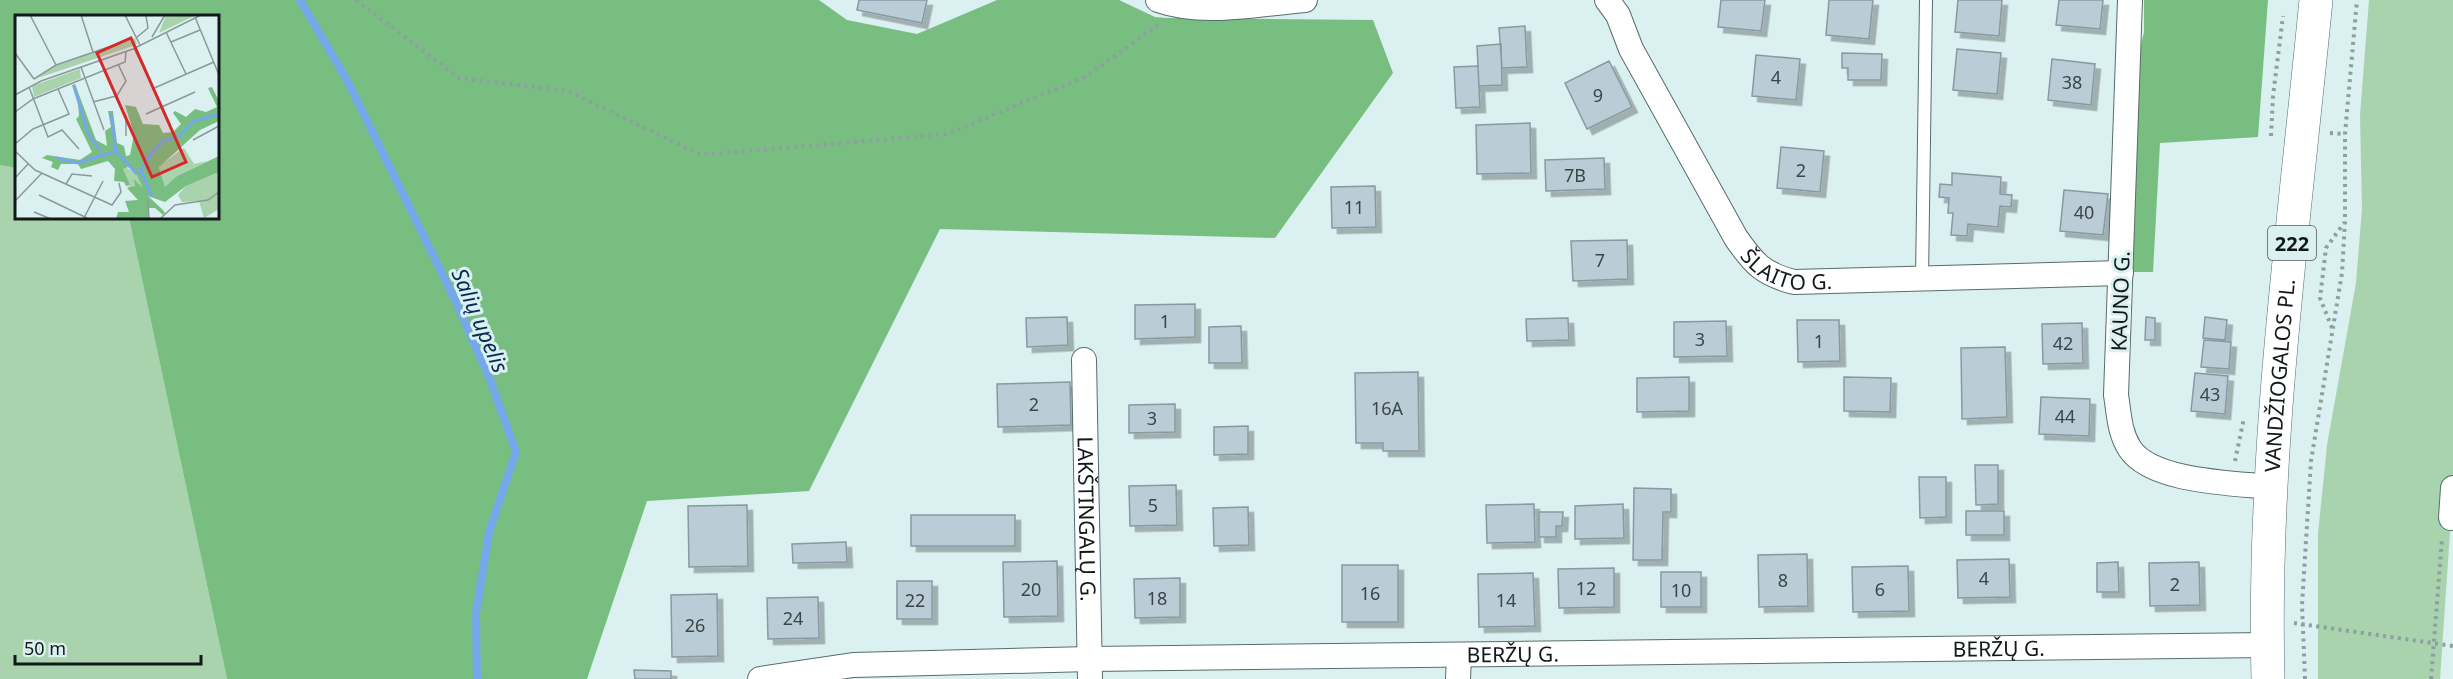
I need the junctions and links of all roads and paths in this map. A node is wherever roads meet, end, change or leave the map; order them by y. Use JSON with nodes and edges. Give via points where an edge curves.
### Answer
{"nodes":[{"id":1,"x":356,"y":0,"type":"edge"},
{"id":2,"x":1305,"y":0,"type":"edge"},
{"id":3,"x":1607,"y":0,"type":"edge"},
{"id":4,"x":1926,"y":0,"type":"edge"},
{"id":5,"x":2130,"y":0,"type":"edge"},
{"id":6,"x":2316,"y":0,"type":"edge"},
{"id":7,"x":2357,"y":0,"type":"edge"},
{"id":8,"x":1167,"y":3,"type":"edge"},
{"id":9,"x":2345,"y":221,"type":"junction"},
{"id":10,"x":2121,"y":273,"type":"junction"},
{"id":11,"x":1922,"y":279,"type":"junction"},
{"id":12,"x":2332,"y":328,"type":"junction"},
{"id":13,"x":1084,"y":360,"type":"dead end"},
{"id":14,"x":2271,"y":487,"type":"junction"},
{"id":15,"x":2453,"y":488,"type":"edge"},
{"id":16,"x":2446,"y":524,"type":"joint"},
{"id":17,"x":2302,"y":623,"type":"junction"},
{"id":18,"x":2267,"y":633,"type":"junction"},
{"id":19,"x":2435,"y":643,"type":"junction"},
{"id":20,"x":2453,"y":646,"type":"edge"},
{"id":21,"x":1458,"y":667,"type":"edge"},
{"id":22,"x":1090,"y":669,"type":"edge"},
{"id":23,"x":760,"y":679,"type":"edge"},
{"id":24,"x":2268,"y":679,"type":"edge"},
{"id":25,"x":2305,"y":679,"type":"edge"},
{"id":26,"x":2431,"y":679,"type":"edge"}],
"edges":[{"from":1,"to":8,"type":"path","via":[[459,78],[568,91],[701,155],[947,134],[1087,76],[1167,18]]},
{"from":2,"to":8,"type":"street","via":[[1217,8]]},
{"from":3,"to":11,"type":"street","name":"ŠLAITO G.","via":[[1751,260],[1765,272],[1794,282]]},
{"from":4,"to":11,"type":"lane"},
{"from":5,"to":10,"type":"street","name":"KAUNO G."},
{"from":6,"to":14,"type":"main road","name":"VANDŽIOGALOS PL.","number":"222"},
{"from":7,"to":9,"type":"path","via":[[2345,134]]},
{"from":9,"to":12,"type":"path","via":[[2342,273]]},
{"from":9,"to":12,"type":"path","via":[[2326,248],[2320,298]]},
{"from":10,"to":11,"type":"street","name":"ŠLAITO G."},
{"from":10,"to":14,"type":"street","name":"KAUNO G.","via":[[2116,394],[2121,430],[2130,448],[2138,459],[2170,474]]},
{"from":12,"to":17,"type":"path","via":[[2311,461]]},
{"from":13,"to":22,"type":"street","name":"LAKŠTINGALŲ G."},
{"from":14,"to":18,"type":"main road","name":"VANDŽIOGALOS PL.","number":"222"},
{"from":15,"to":16,"type":"street"},
{"from":16,"to":19,"type":"path"},
{"from":17,"to":18,"type":"path"},
{"from":17,"to":19,"type":"path"},
{"from":17,"to":25,"type":"path"},
{"from":18,"to":21,"type":"street","name":"BERŽŲ G.","via":[[1501,653]]},
{"from":18,"to":24,"type":"main road","name":"VANDŽIOGALOS PL.","number":"222"},
{"from":19,"to":20,"type":"path"},
{"from":19,"to":26,"type":"path"},
{"from":21,"to":22,"type":"street","name":"BERŽŲ G."},
{"from":22,"to":23,"type":"street","name":"BERŽŲ G.","via":[[853,665]]}]}
